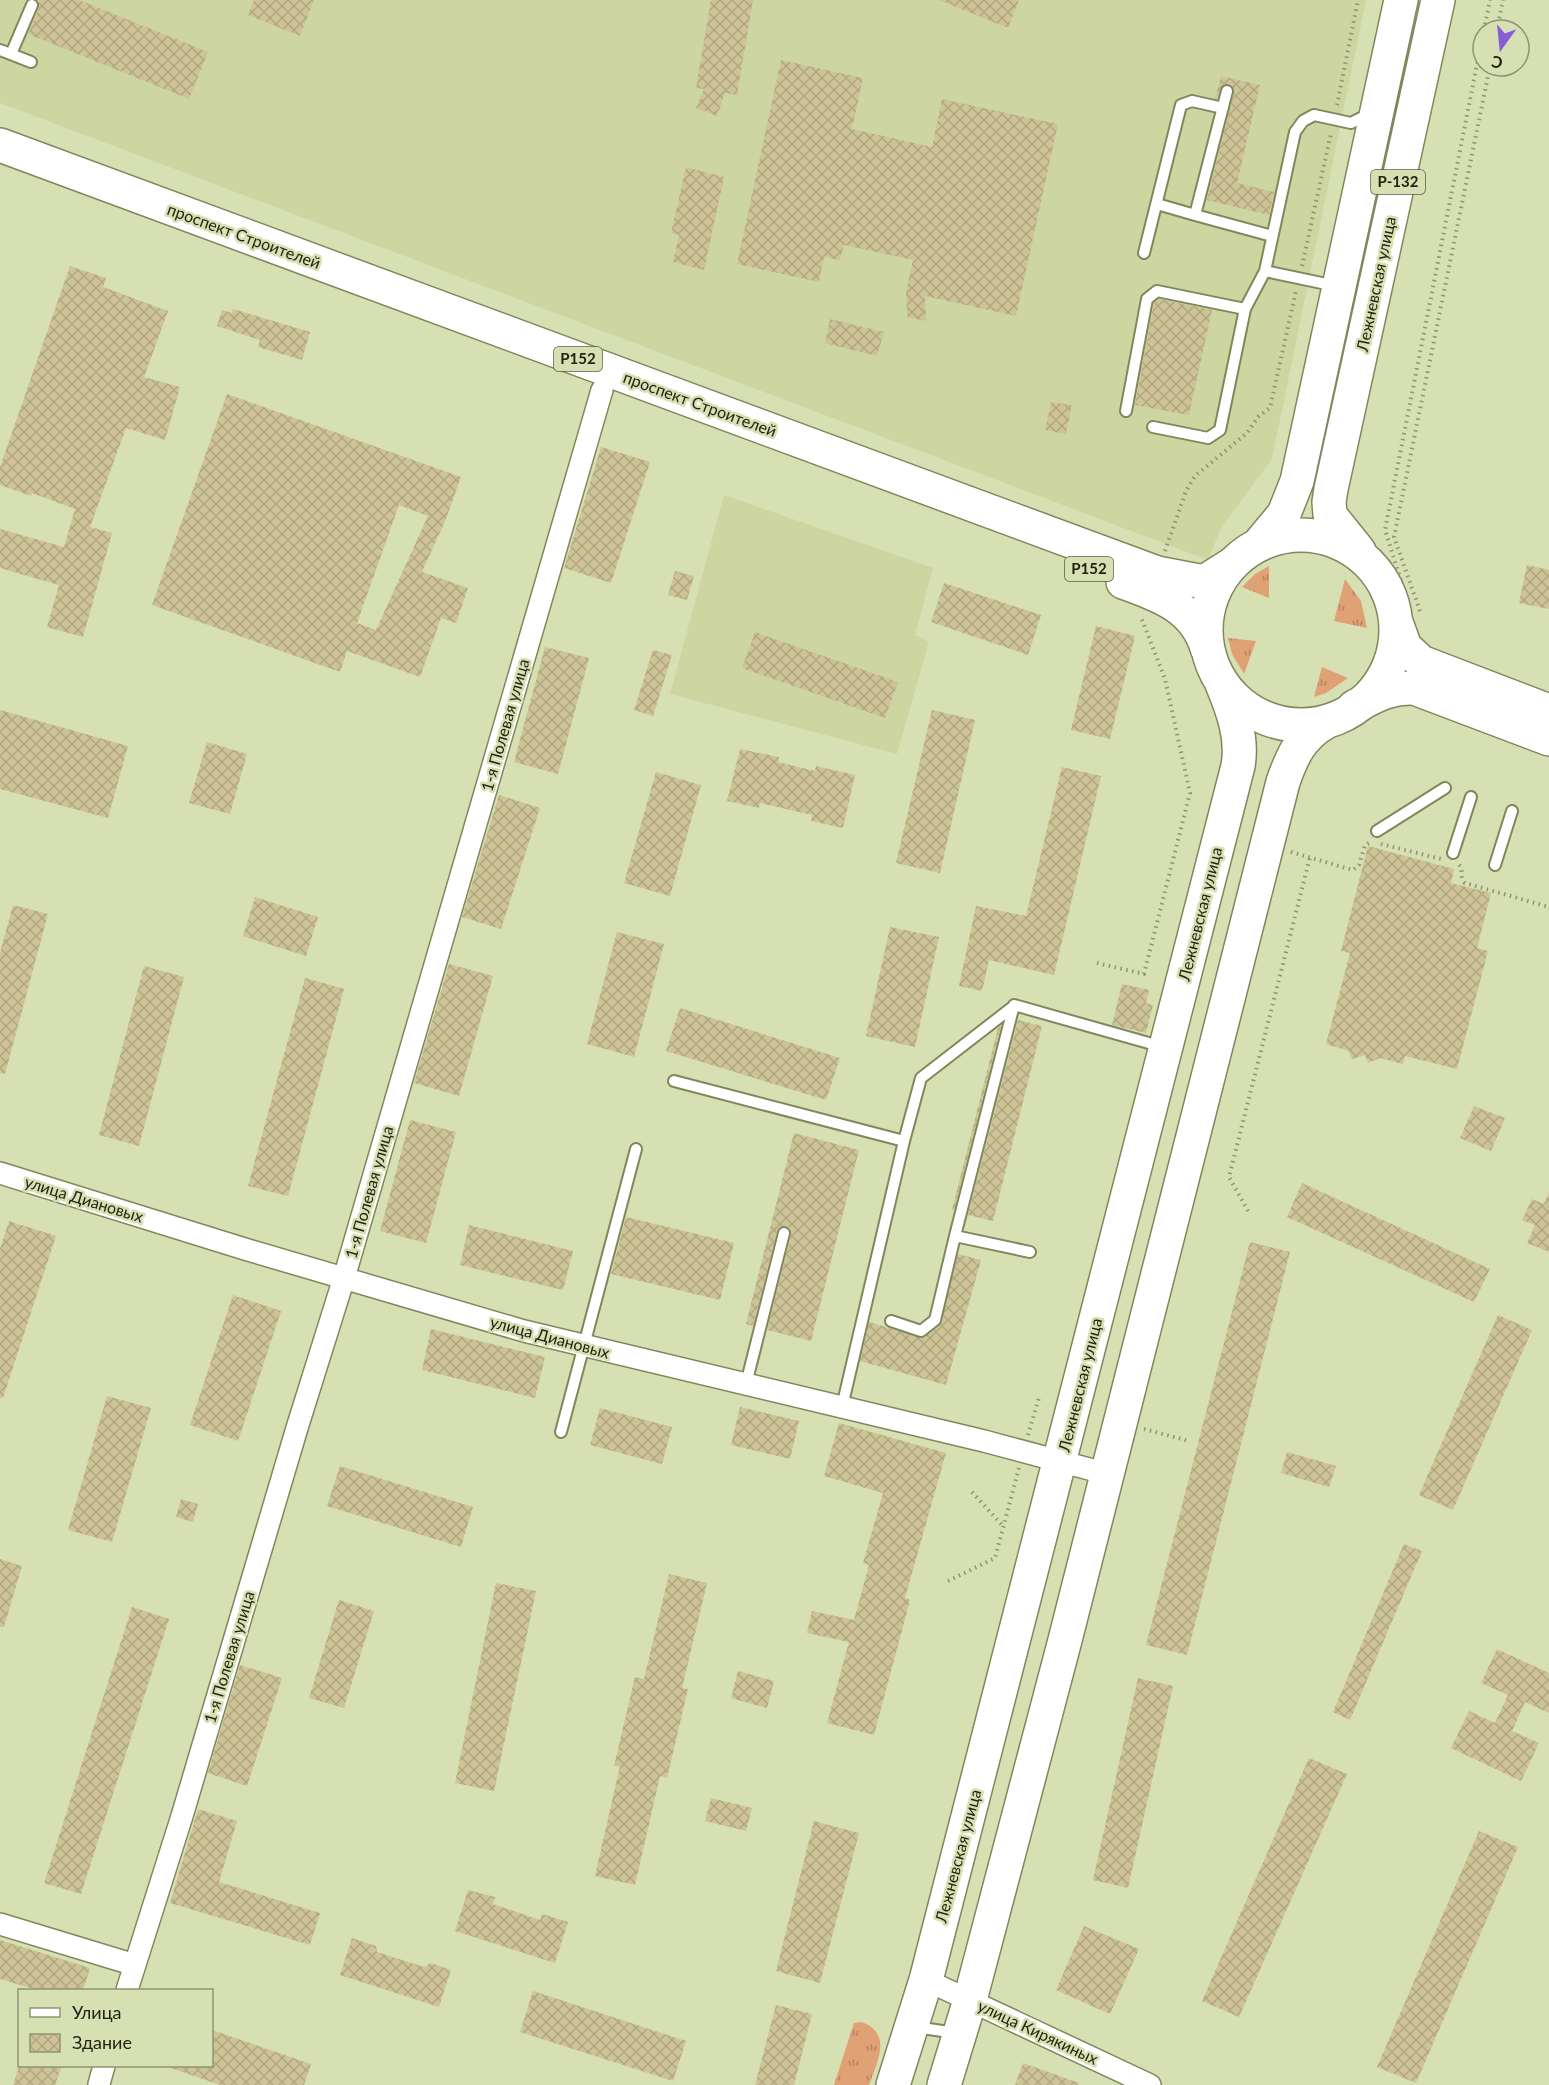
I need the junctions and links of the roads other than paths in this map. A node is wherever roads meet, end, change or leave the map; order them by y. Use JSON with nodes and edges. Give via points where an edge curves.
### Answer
{"nodes":[{"id":1,"x":1401,"y":0,"type":"edge"},
{"id":2,"x":1438,"y":0,"type":"edge"},
{"id":3,"x":32,"y":5,"type":"dead end"},
{"id":4,"x":0,"y":50,"type":"edge"},
{"id":5,"x":11,"y":54,"type":"junction"},
{"id":6,"x":31,"y":62,"type":"dead end"},
{"id":7,"x":1227,"y":91,"type":"dead end"},
{"id":8,"x":1222,"y":108,"type":"junction"},
{"id":9,"x":1378,"y":110,"type":"junction"},
{"id":10,"x":0,"y":145,"type":"edge"},
{"id":11,"x":0,"y":167,"type":"edge"},
{"id":12,"x":1157,"y":204,"type":"junction"},
{"id":13,"x":1195,"y":215,"type":"junction"},
{"id":14,"x":1272,"y":236,"type":"junction"},
{"id":15,"x":1144,"y":253,"type":"dead end"},
{"id":16,"x":1265,"y":272,"type":"junction"},
{"id":17,"x":1340,"y":287,"type":"junction"},
{"id":18,"x":1245,"y":309,"type":"junction"},
{"id":19,"x":605,"y":380,"type":"junction"},
{"id":20,"x":1126,"y":411,"type":"dead end"},
{"id":21,"x":1153,"y":427,"type":"dead end"},
{"id":22,"x":1258,"y":544,"type":"junction"},
{"id":23,"x":1364,"y":557,"type":"junction"},
{"id":24,"x":1231,"y":565,"type":"junction"},
{"id":25,"x":1410,"y":617,"type":"junction"},
{"id":26,"x":1207,"y":648,"type":"junction"},
{"id":27,"x":1222,"y":684,"type":"junction"},
{"id":28,"x":1354,"y":707,"type":"junction"},
{"id":29,"x":1549,"y":711,"type":"edge"},
{"id":30,"x":1326,"y":722,"type":"junction"},
{"id":31,"x":1549,"y":739,"type":"edge"},
{"id":32,"x":1445,"y":788,"type":"dead end"},
{"id":33,"x":1471,"y":797,"type":"dead end"},
{"id":34,"x":1512,"y":811,"type":"dead end"},
{"id":35,"x":1376,"y":837,"type":"road end"},
{"id":36,"x":1449,"y":857,"type":"road end"},
{"id":37,"x":1495,"y":865,"type":"dead end"},
{"id":38,"x":1014,"y":1005,"type":"junction"},
{"id":39,"x":1166,"y":1048,"type":"junction"},
{"id":40,"x":674,"y":1081,"type":"dead end"},
{"id":41,"x":904,"y":1141,"type":"junction"},
{"id":42,"x":636,"y":1149,"type":"dead end"},
{"id":43,"x":0,"y":1173,"type":"edge"},
{"id":44,"x":784,"y":1233,"type":"dead end"},
{"id":45,"x":955,"y":1236,"type":"junction"},
{"id":46,"x":1030,"y":1252,"type":"dead end"},
{"id":47,"x":344,"y":1278,"type":"junction"},
{"id":48,"x":891,"y":1321,"type":"dead end"},
{"id":49,"x":584,"y":1346,"type":"junction"},
{"id":50,"x":746,"y":1384,"type":"junction"},
{"id":51,"x":842,"y":1407,"type":"junction"},
{"id":52,"x":561,"y":1432,"type":"dead end"},
{"id":53,"x":1060,"y":1461,"type":"junction"},
{"id":54,"x":1108,"y":1474,"type":"junction"},
{"id":55,"x":0,"y":1924,"type":"edge"},
{"id":56,"x":135,"y":1965,"type":"junction"},
{"id":57,"x":926,"y":1980,"type":"junction"},
{"id":58,"x":127,"y":1989,"type":"edge"},
{"id":59,"x":970,"y":2000,"type":"junction"},
{"id":60,"x":912,"y":2026,"type":"junction"},
{"id":61,"x":959,"y":2034,"type":"junction"},
{"id":62,"x":893,"y":2085,"type":"edge"},
{"id":63,"x":944,"y":2085,"type":"edge"},
{"id":64,"x":1150,"y":2085,"type":"edge"}],
"edges":[{"from":1,"to":9,"type":"main road","number":"Р-132"},
{"from":2,"to":23,"type":"main road","name":"Лежневская улица","number":"Р-132","via":[[1329,502],[1330,515]]},
{"from":3,"to":5,"type":"lane"},
{"from":4,"to":5,"type":"lane"},
{"from":5,"to":6,"type":"lane"},
{"from":7,"to":8,"type":"lane"},
{"from":8,"to":12,"type":"lane","via":[[1192,101],[1181,105]]},
{"from":8,"to":13,"type":"lane"},
{"from":9,"to":14,"type":"lane","via":[[1351,123],[1314,114],[1303,121],[1296,132]]},
{"from":9,"to":17,"type":"main road","number":"Р-132"},
{"from":10,"to":19,"type":"main road","name":"проспект Строителей","number":"Р152"},
{"from":11,"to":19,"type":"main road","name":"проспект Строителей","number":"Р152"},
{"from":12,"to":13,"type":"lane"},
{"from":12,"to":15,"type":"lane"},
{"from":13,"to":14,"type":"lane"},
{"from":14,"to":16,"type":"lane"},
{"from":16,"to":17,"type":"lane"},
{"from":16,"to":18,"type":"lane"},
{"from":17,"to":22,"type":"main road","number":"Р-132","via":[[1297,481],[1284,514]]},
{"from":18,"to":20,"type":"lane","via":[[1157,291],[1147,300]]},
{"from":18,"to":21,"type":"lane","via":[[1220,430],[1208,438]]},
{"from":19,"to":24,"type":"main road","name":"проспект Строителей","number":"Р152","via":[[1157,573],[1204,582]]},
{"from":19,"to":26,"type":"main road","name":"проспект Строителей","number":"Р152","via":[[1162,597],[1194,620]]},
{"from":19,"to":47,"type":"street","name":"1-я Полевая улица"},
{"from":22,"to":23,"type":"main road","via":[[1276,538],[1313,536]]},
{"from":22,"to":24,"type":"main road"},
{"from":23,"to":25,"type":"main road"},
{"from":24,"to":26,"type":"main road","via":[[1208,608]]},
{"from":25,"to":28,"type":"main road","via":[[1396,639],[1389,665],[1374,688]]},
{"from":25,"to":29,"type":"main road","via":[[1405,647],[1421,662]]},
{"from":26,"to":27,"type":"main road"},
{"from":27,"to":30,"type":"main road","via":[[1247,708],[1268,718],[1291,724]]},
{"from":27,"to":39,"type":"main road","name":"Лежневская улица","via":[[1235,720],[1240,757]]},
{"from":28,"to":30,"type":"main road"},
{"from":28,"to":31,"type":"main road","via":[[1388,690],[1414,688]]},
{"from":30,"to":54,"type":"main road","via":[[1300,742],[1283,782]]},
{"from":32,"to":35,"type":"lane"},
{"from":33,"to":36,"type":"lane"},
{"from":34,"to":37,"type":"lane"},
{"from":38,"to":39,"type":"lane"},
{"from":38,"to":41,"type":"lane","via":[[921,1078]]},
{"from":38,"to":45,"type":"lane"},
{"from":39,"to":53,"type":"main road","name":"Лежневская улица"},
{"from":40,"to":41,"type":"lane"},
{"from":41,"to":51,"type":"lane"},
{"from":42,"to":49,"type":"lane"},
{"from":43,"to":47,"type":"street","name":"улица Диановых"},
{"from":44,"to":50,"type":"lane"},
{"from":45,"to":46,"type":"lane"},
{"from":45,"to":48,"type":"lane","via":[[935,1320],[921,1331]]},
{"from":47,"to":49,"type":"street","name":"улица Диановых"},
{"from":47,"to":56,"type":"street","name":"1-я Полевая улица"},
{"from":49,"to":50,"type":"street","name":"улица Диановых"},
{"from":49,"to":52,"type":"lane"},
{"from":50,"to":51,"type":"street","name":"улица Диановых"},
{"from":51,"to":53,"type":"street","name":"улица Диановых"},
{"from":53,"to":54,"type":"street","name":"улица Диановых"},
{"from":53,"to":57,"type":"main road","name":"Лежневская улица"},
{"from":54,"to":59,"type":"main road"},
{"from":55,"to":56,"type":"street"},
{"from":56,"to":58,"type":"street","name":"1-я Полевая улица"},
{"from":57,"to":59,"type":"street","name":"улица Кирякиных"},
{"from":57,"to":60,"type":"main road","name":"Лежневская улица"},
{"from":59,"to":61,"type":"main road"},
{"from":59,"to":64,"type":"street","name":"улица Кирякиных"},
{"from":60,"to":61,"type":"lane"},
{"from":60,"to":62,"type":"main road","name":"Лежневская улица"},
{"from":61,"to":63,"type":"main road"}]}
